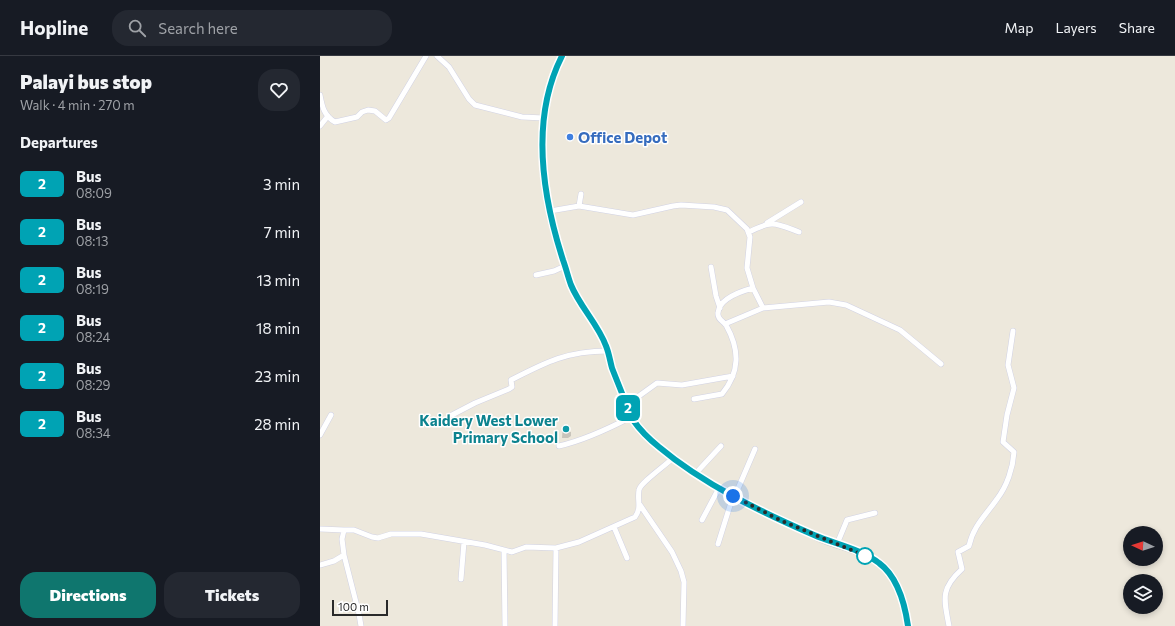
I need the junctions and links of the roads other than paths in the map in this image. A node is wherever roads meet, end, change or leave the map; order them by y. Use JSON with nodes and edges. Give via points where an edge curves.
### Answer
{"nodes":[{"id":1,"x":426,"y":56,"type":"edge"},
{"id":2,"x":437,"y":56,"type":"edge"},
{"id":3,"x":562,"y":56,"type":"edge"},
{"id":4,"x":320,"y":94,"type":"edge"},
{"id":5,"x":328,"y":116,"type":"junction"},
{"id":6,"x":544,"y":118,"type":"junction"},
{"id":7,"x":320,"y":126,"type":"edge"},
{"id":8,"x":580,"y":194,"type":"dead end"},
{"id":9,"x":801,"y":202,"type":"dead end"},
{"id":10,"x":579,"y":206,"type":"junction"},
{"id":11,"x":550,"y":211,"type":"junction"},
{"id":12,"x":766,"y":224,"type":"junction"},
{"id":13,"x":749,"y":232,"type":"junction"},
{"id":14,"x":799,"y":232,"type":"dead end"},
{"id":15,"x":565,"y":266,"type":"junction"},
{"id":16,"x":712,"y":267,"type":"dead end"},
{"id":17,"x":536,"y":275,"type":"dead end"},
{"id":18,"x":753,"y":288,"type":"junction"},
{"id":19,"x":720,"y":308,"type":"junction"},
{"id":20,"x":763,"y":308,"type":"junction"},
{"id":21,"x":725,"y":324,"type":"junction"},
{"id":22,"x":1013,"y":331,"type":"dead end"},
{"id":23,"x":608,"y":351,"type":"junction"},
{"id":24,"x":941,"y":364,"type":"dead end"},
{"id":25,"x":734,"y":376,"type":"junction"},
{"id":26,"x":694,"y":399,"type":"dead end"},
{"id":27,"x":625,"y":401,"type":"junction"},
{"id":28,"x":331,"y":415,"type":"dead end"},
{"id":29,"x":452,"y":415,"type":"dead end"},
{"id":30,"x":631,"y":417,"type":"junction"},
{"id":31,"x":320,"y":435,"type":"edge"},
{"id":32,"x":559,"y":446,"type":"dead end"},
{"id":33,"x":721,"y":446,"type":"dead end"},
{"id":34,"x":756,"y":449,"type":"dead end"},
{"id":35,"x":673,"y":458,"type":"junction"},
{"id":36,"x":696,"y":473,"type":"junction"},
{"id":37,"x":720,"y":488,"type":"junction"},
{"id":38,"x":733,"y":496,"type":"junction"},
{"id":39,"x":640,"y":505,"type":"junction"},
{"id":40,"x":875,"y":513,"type":"dead end"},
{"id":41,"x":702,"y":520,"type":"dead end"},
{"id":42,"x":614,"y":527,"type":"junction"},
{"id":43,"x":320,"y":529,"type":"edge"},
{"id":44,"x":344,"y":530,"type":"junction"},
{"id":45,"x":464,"y":542,"type":"junction"},
{"id":46,"x":718,"y":544,"type":"dead end"},
{"id":47,"x":837,"y":544,"type":"junction"},
{"id":48,"x":556,"y":548,"type":"junction"},
{"id":49,"x":504,"y":550,"type":"junction"},
{"id":50,"x":344,"y":555,"type":"junction"},
{"id":51,"x":627,"y":558,"type":"dead end"},
{"id":52,"x":320,"y":565,"type":"edge"},
{"id":53,"x":461,"y":579,"type":"dead end"},
{"id":54,"x":360,"y":626,"type":"edge"},
{"id":55,"x":505,"y":626,"type":"edge"},
{"id":56,"x":555,"y":626,"type":"edge"},
{"id":57,"x":683,"y":626,"type":"edge"},
{"id":58,"x":908,"y":626,"type":"edge"},
{"id":59,"x":948,"y":626,"type":"edge"}],
"edges":[{"from":1,"to":5,"type":"street","via":[[386,120],[374,111],[368,110],[356,117],[335,122]]},
{"from":2,"to":6,"type":"street","via":[[449,67],[475,105],[522,117]]},
{"from":3,"to":6,"type":"main road","via":[[555,69]]},
{"from":4,"to":5,"type":"street","via":[[323,110]]},
{"from":5,"to":7,"type":"street"},
{"from":6,"to":11,"type":"main road","via":[[542,156]]},
{"from":8,"to":10,"type":"street"},
{"from":9,"to":12,"type":"street"},
{"from":10,"to":11,"type":"street"},
{"from":10,"to":13,"type":"street","via":[[633,215],[674,206],[714,207],[727,210]]},
{"from":11,"to":15,"type":"main road"},
{"from":12,"to":13,"type":"street"},
{"from":12,"to":14,"type":"street","via":[[779,224]]},
{"from":13,"to":18,"type":"street","via":[[747,268]]},
{"from":15,"to":17,"type":"street"},
{"from":15,"to":23,"type":"main road","via":[[578,300],[600,332]]},
{"from":16,"to":19,"type":"street"},
{"from":18,"to":19,"type":"street","via":[[737,292],[721,304]]},
{"from":18,"to":20,"type":"street"},
{"from":19,"to":21,"type":"street","via":[[718,318]]},
{"from":20,"to":21,"type":"street"},
{"from":20,"to":24,"type":"street","via":[[829,302],[846,304],[900,330]]},
{"from":21,"to":25,"type":"street","via":[[736,359]]},
{"from":22,"to":59,"type":"street","via":[[1008,365],[1014,388],[1003,442],[1014,452],[1010,473],[998,499],[972,534],[969,546],[958,552],[962,569],[950,581],[946,591]]},
{"from":23,"to":27,"type":"main road"},
{"from":23,"to":29,"type":"street","via":[[571,354],[557,358],[511,380],[512,387],[509,389]]},
{"from":25,"to":26,"type":"street","via":[[722,394]]},
{"from":25,"to":27,"type":"street","via":[[682,385],[657,384],[639,396]]},
{"from":27,"to":30,"type":"main road"},
{"from":28,"to":31,"type":"street"},
{"from":30,"to":32,"type":"street","via":[[583,439]]},
{"from":30,"to":35,"type":"main road","via":[[645,434]]},
{"from":33,"to":36,"type":"street"},
{"from":34,"to":38,"type":"street"},
{"from":35,"to":36,"type":"main road"},
{"from":35,"to":39,"type":"street","via":[[643,483],[639,490]]},
{"from":36,"to":37,"type":"main road"},
{"from":37,"to":38,"type":"main road"},
{"from":37,"to":41,"type":"street"},
{"from":38,"to":46,"type":"street"},
{"from":38,"to":47,"type":"main road","via":[[782,521]]},
{"from":39,"to":42,"type":"street","via":[[635,517]]},
{"from":39,"to":57,"type":"street","via":[[672,552],[681,571],[684,590]]},
{"from":40,"to":47,"type":"street","via":[[847,520]]},
{"from":42,"to":48,"type":"street","via":[[579,542]]},
{"from":42,"to":51,"type":"street"},
{"from":43,"to":44,"type":"street"},
{"from":44,"to":45,"type":"street","via":[[354,530],[378,538],[391,534],[421,534]]},
{"from":44,"to":50,"type":"street"},
{"from":45,"to":49,"type":"street"},
{"from":45,"to":53,"type":"street"},
{"from":47,"to":58,"type":"main road","via":[[880,563],[890,574],[899,591]]},
{"from":48,"to":49,"type":"street","via":[[526,547],[512,552]]},
{"from":48,"to":56,"type":"street"},
{"from":49,"to":55,"type":"street"},
{"from":50,"to":52,"type":"street"},
{"from":50,"to":54,"type":"street"}]}
